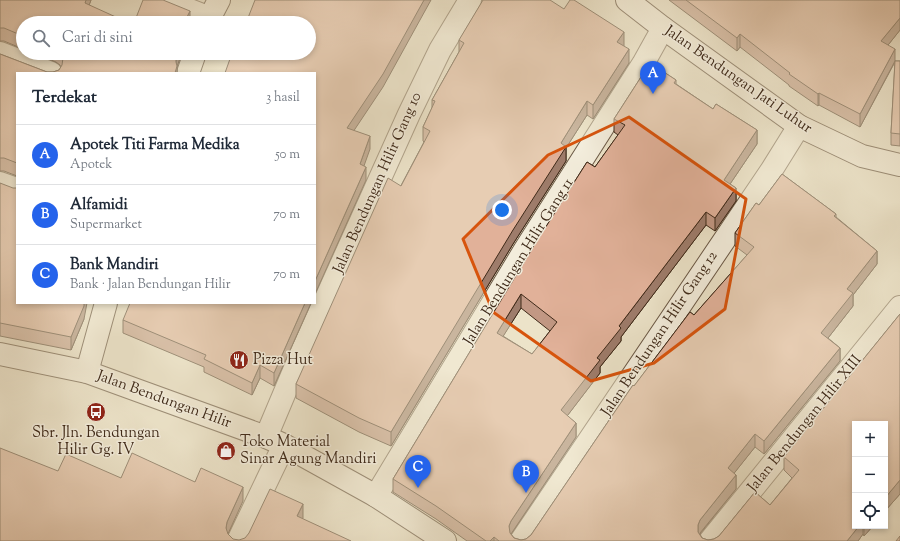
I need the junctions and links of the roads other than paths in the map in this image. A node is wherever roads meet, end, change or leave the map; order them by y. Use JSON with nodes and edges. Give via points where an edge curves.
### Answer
{"nodes":[{"id":1,"x":164,"y":0,"type":"edge"},
{"id":2,"x":470,"y":0,"type":"edge"},
{"id":3,"x":627,"y":0,"type":"edge"},
{"id":4,"x":212,"y":14,"type":"edge"},
{"id":5,"x":663,"y":28,"type":"junction"},
{"id":6,"x":0,"y":53,"type":"edge"},
{"id":7,"x":16,"y":59,"type":"edge"},
{"id":8,"x":18,"y":60,"type":"edge"},
{"id":9,"x":193,"y":60,"type":"edge"},
{"id":10,"x":48,"y":72,"type":"edge"},
{"id":11,"x":188,"y":72,"type":"edge"},
{"id":12,"x":799,"y":126,"type":"junction"},
{"id":13,"x":900,"y":165,"type":"edge"},
{"id":14,"x":0,"y":183,"type":"edge"},
{"id":15,"x":16,"y":189,"type":"edge"},
{"id":16,"x":106,"y":304,"type":"edge"},
{"id":17,"x":900,"y":307,"type":"edge"},
{"id":18,"x":0,"y":354,"type":"edge"},
{"id":19,"x":87,"y":372,"type":"junction"},
{"id":20,"x":275,"y":441,"type":"junction"},
{"id":21,"x":376,"y":496,"type":"junction"},
{"id":22,"x":238,"y":541,"type":"edge"},
{"id":23,"x":445,"y":541,"type":"edge"},
{"id":24,"x":521,"y":541,"type":"edge"},
{"id":25,"x":710,"y":541,"type":"edge"}],
"edges":[{"from":1,"to":4,"type":"street"},
{"from":2,"to":20,"type":"street","name":"Jalan Bendungan Hilir Gang 10","via":[[440,50],[409,114],[301,354]]},
{"from":3,"to":5,"type":"street","name":"Jalan Bendungan Jati Luhur"},
{"from":5,"to":12,"type":"street","name":"Jalan Bendungan Jati Luhur"},
{"from":5,"to":21,"type":"street","name":"Jalan Bendungan Hilir Gang 11"},
{"from":6,"to":7,"type":"street"},
{"from":8,"to":10,"type":"street"},
{"from":9,"to":11,"type":"street"},
{"from":12,"to":13,"type":"street","name":"Jalan Bendungan Jati Luhur","via":[[862,156]]},
{"from":12,"to":24,"type":"street","name":"Jalan Bendungan Hilir Gang 12"},
{"from":14,"to":15,"type":"street"},
{"from":16,"to":19,"type":"street"},
{"from":17,"to":25,"type":"street","name":"Jalan Bendungan Hilir XIII"},
{"from":18,"to":19,"type":"street","name":"Jalan Bendungan Hilir"},
{"from":19,"to":20,"type":"street","name":"Jalan Bendungan Hilir"},
{"from":20,"to":21,"type":"street","name":"Jalan Bendungan Hilir"},
{"from":20,"to":22,"type":"street","name":"Jalan Bendungan Hilir Gang 10"},
{"from":21,"to":23,"type":"street","name":"Jalan Bendungan Hilir"}]}
